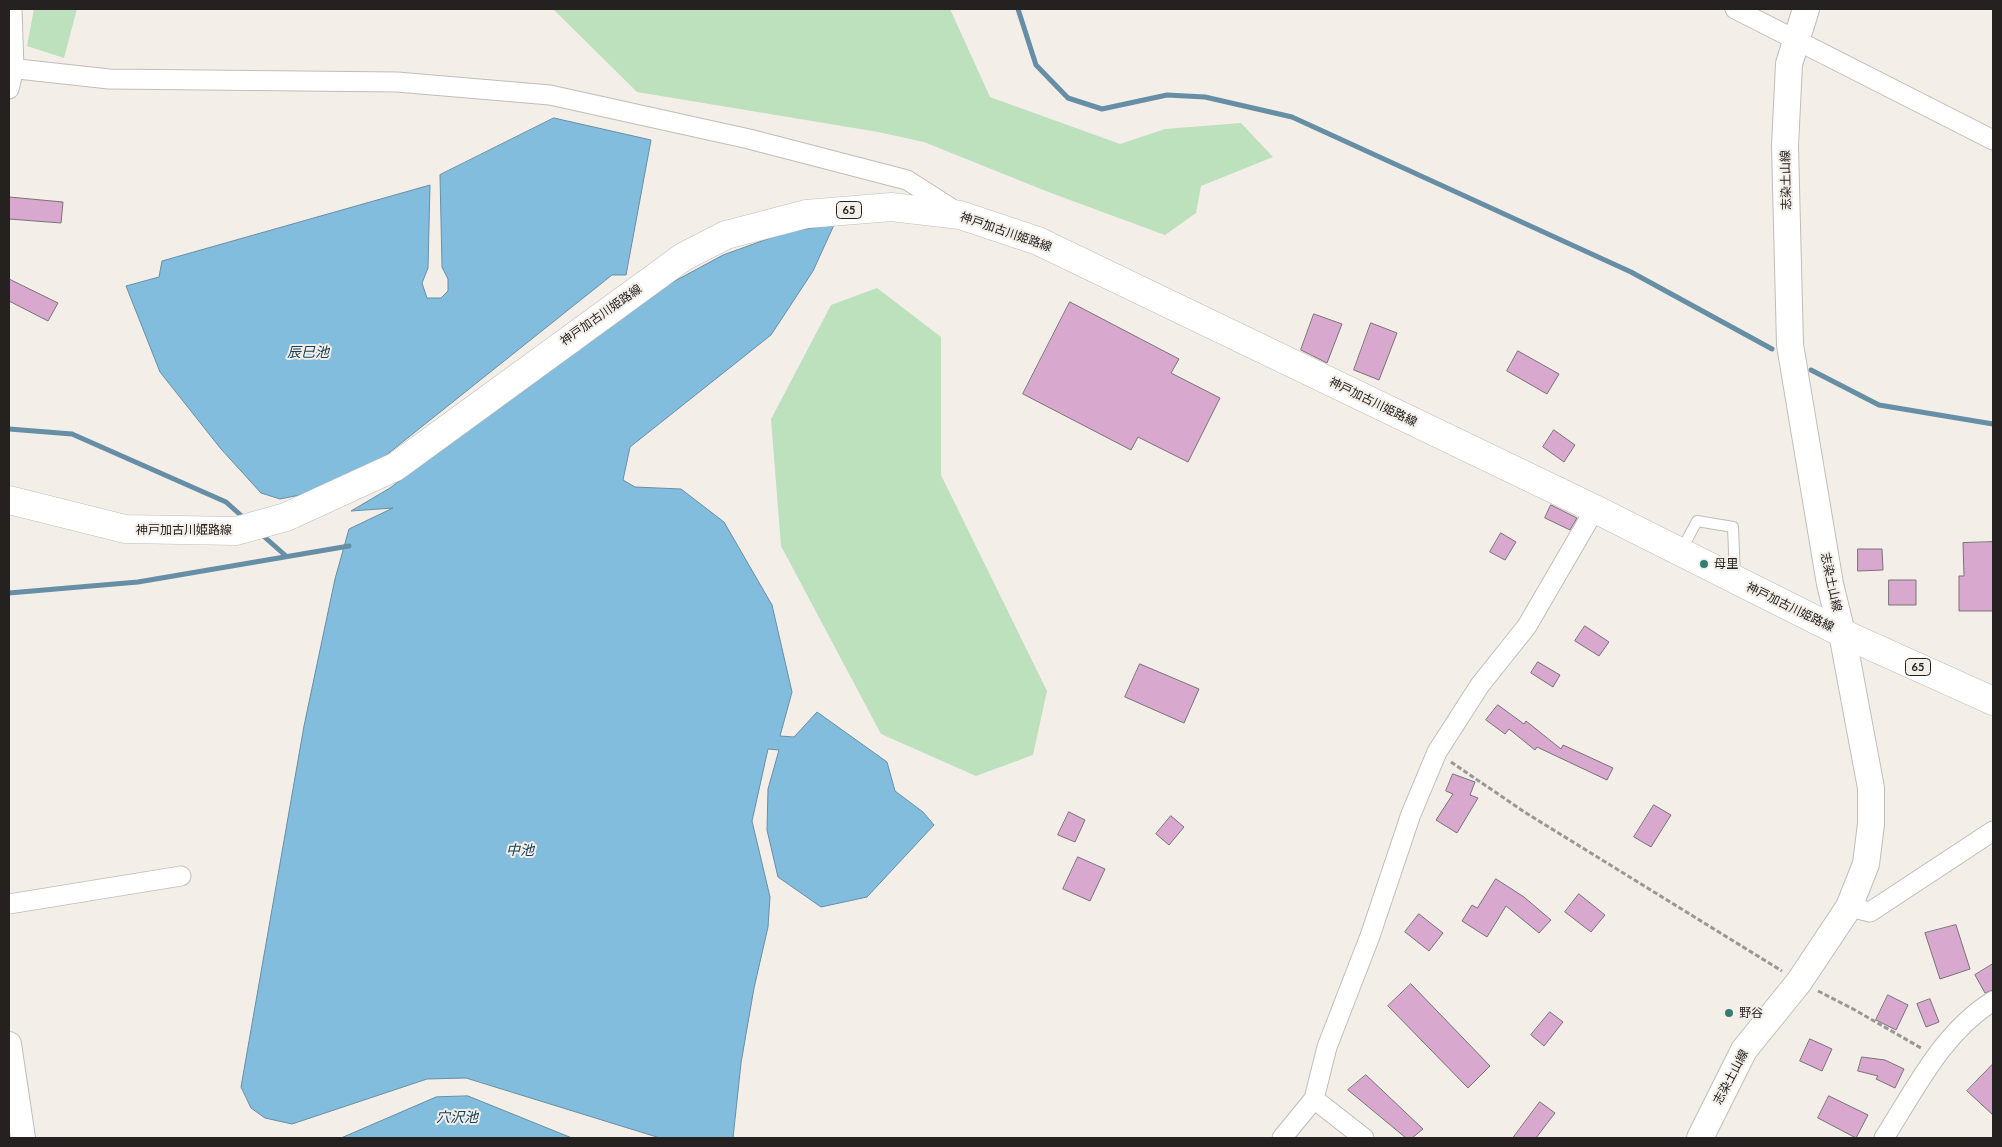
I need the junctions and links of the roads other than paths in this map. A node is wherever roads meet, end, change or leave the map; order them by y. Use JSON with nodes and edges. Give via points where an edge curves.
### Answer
{"nodes":[{"id":1,"x":12,"y":9,"type":"edge"},
{"id":2,"x":1735,"y":9,"type":"edge"},
{"id":3,"x":1806,"y":9,"type":"edge"},
{"id":4,"x":1796,"y":40,"type":"junction"},
{"id":5,"x":11,"y":68,"type":"edge"},
{"id":6,"x":9,"y":89,"type":"edge"},
{"id":7,"x":1993,"y":140,"type":"edge"},
{"id":8,"x":960,"y":215,"type":"junction"},
{"id":9,"x":9,"y":500,"type":"edge"},
{"id":10,"x":1595,"y":509,"type":"junction"},
{"id":11,"x":1681,"y":552,"type":"junction"},
{"id":12,"x":1735,"y":579,"type":"junction"},
{"id":13,"x":1842,"y":632,"type":"junction"},
{"id":14,"x":1993,"y":701,"type":"edge"},
{"id":15,"x":1993,"y":832,"type":"edge"},
{"id":16,"x":181,"y":876,"type":"dead end"},
{"id":17,"x":9,"y":904,"type":"edge"},
{"id":18,"x":1849,"y":907,"type":"junction"},
{"id":19,"x":1993,"y":1001,"type":"edge"},
{"id":20,"x":9,"y":1044,"type":"edge"},
{"id":21,"x":1314,"y":1099,"type":"junction"},
{"id":22,"x":23,"y":1138,"type":"edge"},
{"id":23,"x":1282,"y":1138,"type":"edge"},
{"id":24,"x":1364,"y":1138,"type":"edge"},
{"id":25,"x":1700,"y":1138,"type":"edge"},
{"id":26,"x":1884,"y":1138,"type":"edge"}],
"edges":[{"from":1,"to":5,"type":"street"},
{"from":2,"to":4,"type":"street"},
{"from":3,"to":4,"type":"main road","name":"志染土山線"},
{"from":4,"to":7,"type":"street"},
{"from":4,"to":13,"type":"main road","name":"志染土山線","via":[[1789,64],[1785,146],[1790,345],[1830,584]]},
{"from":5,"to":6,"type":"street"},
{"from":5,"to":8,"type":"street","via":[[109,79],[397,82],[550,95],[749,139],[907,180]]},
{"from":8,"to":9,"type":"main road","name":"神戸加古川姫路線","number":"65","via":[[891,206],[806,214],[726,234],[683,257],[394,467],[286,517],[236,531],[126,529]]},
{"from":8,"to":10,"type":"main road","name":"神戸加古川姫路線","number":"65","via":[[1038,241]]},
{"from":10,"to":11,"type":"main road","name":"神戸加古川姫路線","number":"65"},
{"from":10,"to":21,"type":"street","via":[[1526,626],[1480,685],[1436,752],[1326,1047]]},
{"from":11,"to":12,"type":"main road","name":"神戸加古川姫路線","number":"65"},
{"from":11,"to":12,"type":"lane","via":[[1697,521],[1733,527]]},
{"from":12,"to":13,"type":"main road","name":"神戸加古川姫路線","number":"65"},
{"from":13,"to":14,"type":"main road","name":"神戸加古川姫路線","number":"65"},
{"from":13,"to":18,"type":"main road","name":"志染土山線","via":[[1871,788],[1866,864]]},
{"from":15,"to":18,"type":"street","via":[[1870,912]]},
{"from":16,"to":17,"type":"street"},
{"from":18,"to":25,"type":"main road","name":"志染土山線","via":[[1799,982],[1744,1050]]},
{"from":19,"to":26,"type":"street","via":[[1974,1012],[1950,1036]]},
{"from":20,"to":22,"type":"street"},
{"from":21,"to":23,"type":"street"},
{"from":21,"to":24,"type":"street"}]}
